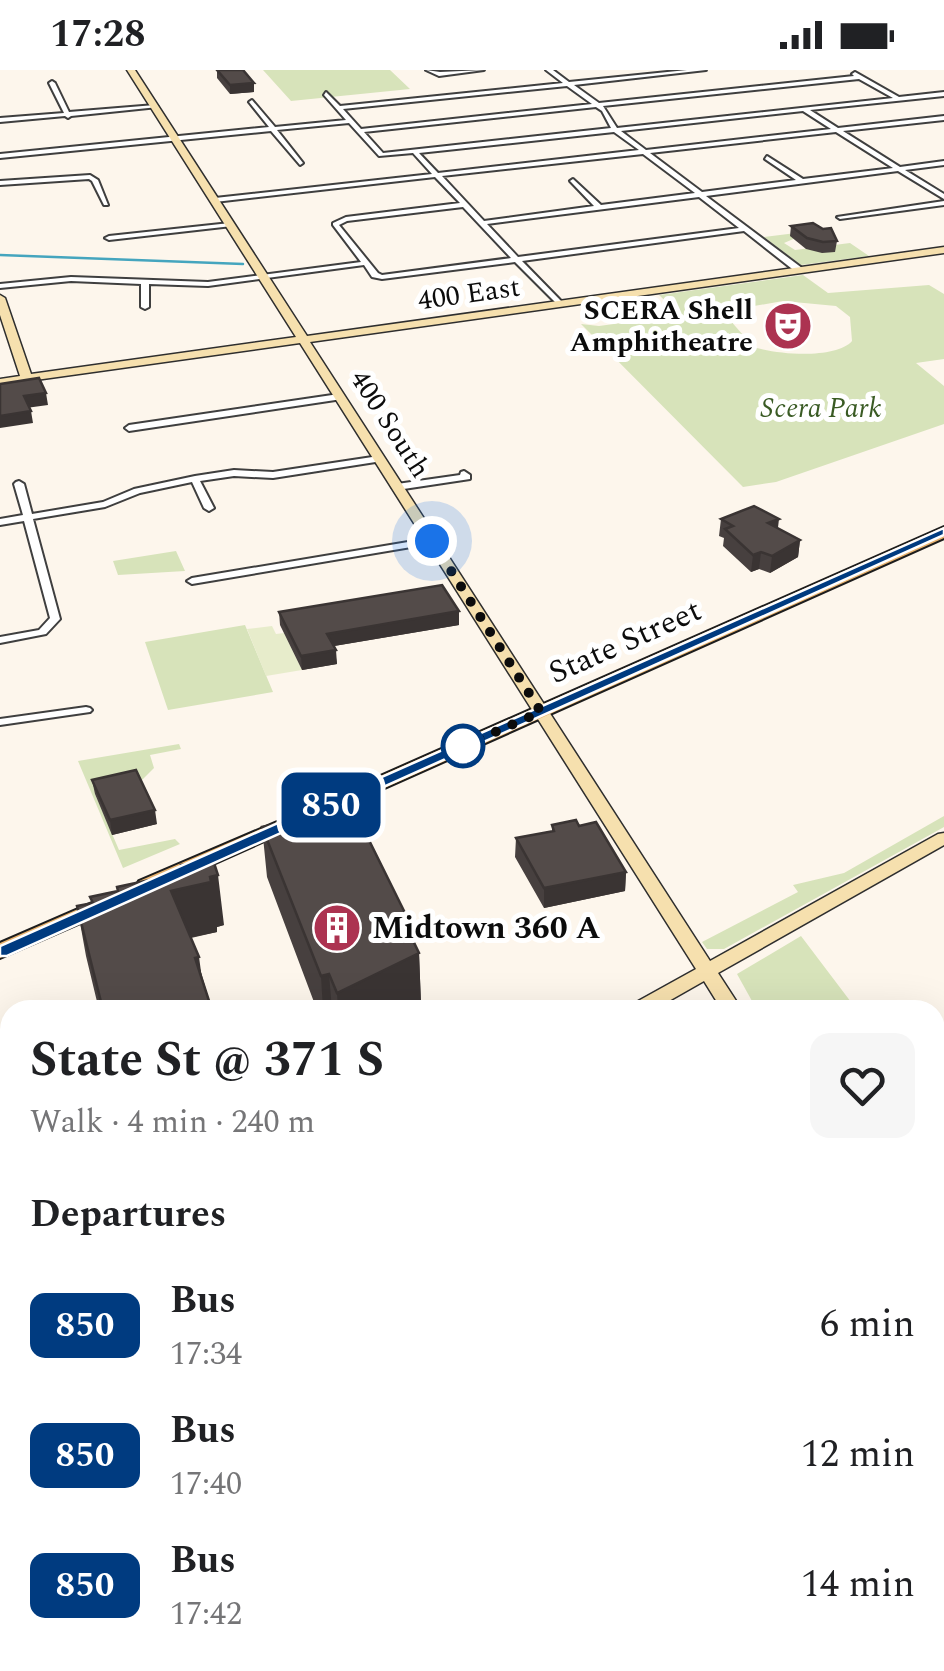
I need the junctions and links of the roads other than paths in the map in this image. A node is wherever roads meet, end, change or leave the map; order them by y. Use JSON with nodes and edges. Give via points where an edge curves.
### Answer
{"nodes":[{"id":1,"x":131,"y":70,"type":"edge"},
{"id":2,"x":481,"y":70,"type":"edge"},
{"id":3,"x":549,"y":70,"type":"edge"},
{"id":4,"x":703,"y":70,"type":"edge"},
{"id":5,"x":848,"y":70,"type":"edge"},
{"id":6,"x":430,"y":71,"type":"edge"},
{"id":7,"x":860,"y":77,"type":"junction"},
{"id":8,"x":52,"y":83,"type":"dead end"},
{"id":9,"x":568,"y":84,"type":"junction"},
{"id":10,"x":326,"y":94,"type":"dead end"},
{"id":11,"x":944,"y":94,"type":"edge"},
{"id":12,"x":896,"y":97,"type":"junction"},
{"id":13,"x":252,"y":102,"type":"dead end"},
{"id":14,"x":598,"y":105,"type":"junction"},
{"id":15,"x":155,"y":107,"type":"junction"},
{"id":16,"x":338,"y":108,"type":"junction"},
{"id":17,"x":801,"y":108,"type":"junction"},
{"id":18,"x":68,"y":116,"type":"junction"},
{"id":19,"x":944,"y":118,"type":"edge"},
{"id":20,"x":0,"y":120,"type":"edge"},
{"id":21,"x":350,"y":121,"type":"junction"},
{"id":22,"x":273,"y":129,"type":"junction"},
{"id":23,"x":615,"y":129,"type":"junction"},
{"id":24,"x":836,"y":130,"type":"junction"},
{"id":25,"x":360,"y":131,"type":"junction"},
{"id":26,"x":174,"y":137,"type":"junction"},
{"id":27,"x":414,"y":152,"type":"junction"},
{"id":28,"x":647,"y":153,"type":"junction"},
{"id":29,"x":0,"y":156,"type":"edge"},
{"id":30,"x":767,"y":158,"type":"dead end"},
{"id":31,"x":300,"y":163,"type":"dead end"},
{"id":32,"x":944,"y":163,"type":"edge"},
{"id":33,"x":899,"y":169,"type":"junction"},
{"id":34,"x":438,"y":178,"type":"junction"},
{"id":35,"x":573,"y":181,"type":"dead end"},
{"id":36,"x":801,"y":181,"type":"junction"},
{"id":37,"x":0,"y":183,"type":"edge"},
{"id":38,"x":700,"y":194,"type":"junction"},
{"id":39,"x":214,"y":200,"type":"junction"},
{"id":40,"x":944,"y":200,"type":"edge"},
{"id":41,"x":106,"y":204,"type":"dead end"},
{"id":42,"x":464,"y":205,"type":"junction"},
{"id":43,"x":598,"y":206,"type":"junction"},
{"id":44,"x":840,"y":217,"type":"dead end"},
{"id":45,"x":481,"y":222,"type":"junction"},
{"id":46,"x":230,"y":226,"type":"junction"},
{"id":47,"x":746,"y":229,"type":"junction"},
{"id":48,"x":109,"y":238,"type":"dead end"},
{"id":49,"x":944,"y":250,"type":"edge"},
{"id":50,"x":517,"y":259,"type":"junction"},
{"id":51,"x":366,"y":263,"type":"junction"},
{"id":52,"x":800,"y":270,"type":"junction"},
{"id":53,"x":263,"y":276,"type":"junction"},
{"id":54,"x":145,"y":282,"type":"junction"},
{"id":55,"x":0,"y":286,"type":"edge"},
{"id":56,"x":0,"y":298,"type":"edge"},
{"id":57,"x":559,"y":304,"type":"junction"},
{"id":58,"x":145,"y":307,"type":"dead end"},
{"id":59,"x":303,"y":340,"type":"junction"},
{"id":60,"x":26,"y":378,"type":"junction"},
{"id":61,"x":0,"y":382,"type":"edge"},
{"id":62,"x":339,"y":396,"type":"junction"},
{"id":63,"x":128,"y":428,"type":"dead end"},
{"id":64,"x":379,"y":459,"type":"junction"},
{"id":65,"x":464,"y":474,"type":"dead end"},
{"id":66,"x":195,"y":479,"type":"junction"},
{"id":67,"x":18,"y":484,"type":"dead end"},
{"id":68,"x":397,"y":488,"type":"junction"},
{"id":69,"x":209,"y":508,"type":"dead end"},
{"id":70,"x":27,"y":517,"type":"junction"},
{"id":71,"x":0,"y":522,"type":"edge"},
{"id":72,"x":944,"y":532,"type":"edge"},
{"id":73,"x":432,"y":541,"type":"junction"},
{"id":74,"x":192,"y":581,"type":"dead end"},
{"id":75,"x":0,"y":640,"type":"edge"},
{"id":76,"x":86,"y":710,"type":"dead end"},
{"id":77,"x":541,"y":712,"type":"junction"},
{"id":78,"x":0,"y":722,"type":"edge"},
{"id":79,"x":944,"y":838,"type":"edge"},
{"id":80,"x":0,"y":951,"type":"edge"},
{"id":81,"x":706,"y":972,"type":"junction"},
{"id":82,"x":656,"y":1000,"type":"edge"},
{"id":83,"x":725,"y":1000,"type":"edge"}],
"edges":[{"from":1,"to":15,"type":"street","name":"400 South"},
{"from":2,"to":6,"type":"street"},
{"from":3,"to":9,"type":"street"},
{"from":4,"to":9,"type":"street"},
{"from":5,"to":7,"type":"street"},
{"from":7,"to":12,"type":"street"},
{"from":7,"to":14,"type":"street"},
{"from":8,"to":18,"type":"street"},
{"from":9,"to":14,"type":"street"},
{"from":9,"to":16,"type":"street"},
{"from":10,"to":16,"type":"street"},
{"from":11,"to":12,"type":"street"},
{"from":12,"to":17,"type":"street"},
{"from":13,"to":22,"type":"street"},
{"from":14,"to":23,"type":"street"},
{"from":14,"to":25,"type":"street"},
{"from":15,"to":18,"type":"street"},
{"from":15,"to":26,"type":"street","name":"400 South"},
{"from":16,"to":21,"type":"street"},
{"from":17,"to":23,"type":"street"},
{"from":17,"to":24,"type":"street"},
{"from":18,"to":20,"type":"street"},
{"from":19,"to":24,"type":"street"},
{"from":21,"to":22,"type":"street"},
{"from":21,"to":25,"type":"street"},
{"from":22,"to":26,"type":"street"},
{"from":22,"to":31,"type":"street"},
{"from":23,"to":27,"type":"street"},
{"from":23,"to":28,"type":"street"},
{"from":24,"to":28,"type":"street"},
{"from":24,"to":33,"type":"street"},
{"from":25,"to":27,"type":"street","via":[[381,155]]},
{"from":26,"to":29,"type":"street"},
{"from":26,"to":39,"type":"street","name":"400 South"},
{"from":27,"to":34,"type":"street"},
{"from":28,"to":34,"type":"street"},
{"from":28,"to":38,"type":"street"},
{"from":30,"to":36,"type":"street"},
{"from":32,"to":33,"type":"street"},
{"from":33,"to":36,"type":"street"},
{"from":33,"to":40,"type":"street"},
{"from":34,"to":39,"type":"street"},
{"from":34,"to":42,"type":"street"},
{"from":35,"to":43,"type":"street"},
{"from":36,"to":38,"type":"street"},
{"from":37,"to":41,"type":"street","via":[[87,177]]},
{"from":38,"to":43,"type":"street"},
{"from":38,"to":47,"type":"street"},
{"from":39,"to":46,"type":"street","name":"400 South"},
{"from":40,"to":44,"type":"street"},
{"from":42,"to":45,"type":"street"},
{"from":42,"to":51,"type":"street","via":[[336,222]]},
{"from":43,"to":45,"type":"street"},
{"from":45,"to":50,"type":"street"},
{"from":46,"to":48,"type":"street"},
{"from":46,"to":53,"type":"street","name":"400 South"},
{"from":47,"to":50,"type":"street"},
{"from":47,"to":52,"type":"street"},
{"from":49,"to":52,"type":"street","name":"400 East"},
{"from":50,"to":51,"type":"street","via":[[380,277]]},
{"from":50,"to":57,"type":"street"},
{"from":51,"to":53,"type":"street"},
{"from":52,"to":57,"type":"street","name":"400 East"},
{"from":53,"to":54,"type":"street","via":[[208,284]]},
{"from":53,"to":59,"type":"street","name":"400 South"},
{"from":54,"to":55,"type":"street"},
{"from":54,"to":58,"type":"street"},
{"from":56,"to":60,"type":"street"},
{"from":57,"to":59,"type":"street","name":"400 East"},
{"from":59,"to":60,"type":"street","name":"400 East"},
{"from":59,"to":62,"type":"street","name":"400 South"},
{"from":60,"to":61,"type":"street","name":"400 East"},
{"from":62,"to":63,"type":"street"},
{"from":62,"to":64,"type":"street","name":"400 South"},
{"from":64,"to":66,"type":"street"},
{"from":64,"to":68,"type":"street","name":"400 South"},
{"from":65,"to":68,"type":"street"},
{"from":66,"to":69,"type":"street"},
{"from":66,"to":70,"type":"street"},
{"from":67,"to":70,"type":"street"},
{"from":68,"to":73,"type":"street","name":"400 South"},
{"from":70,"to":71,"type":"street"},
{"from":70,"to":75,"type":"street","via":[[55,619],[50,627]]},
{"from":72,"to":77,"type":"main road","name":"State Street"},
{"from":73,"to":74,"type":"street"},
{"from":73,"to":77,"type":"street","name":"400 South"},
{"from":76,"to":78,"type":"street"},
{"from":77,"to":80,"type":"main road","name":"State Street"},
{"from":77,"to":81,"type":"street","name":"400 South"},
{"from":79,"to":81,"type":"street"},
{"from":81,"to":82,"type":"street"},
{"from":81,"to":83,"type":"street","name":"400 South"}]}
